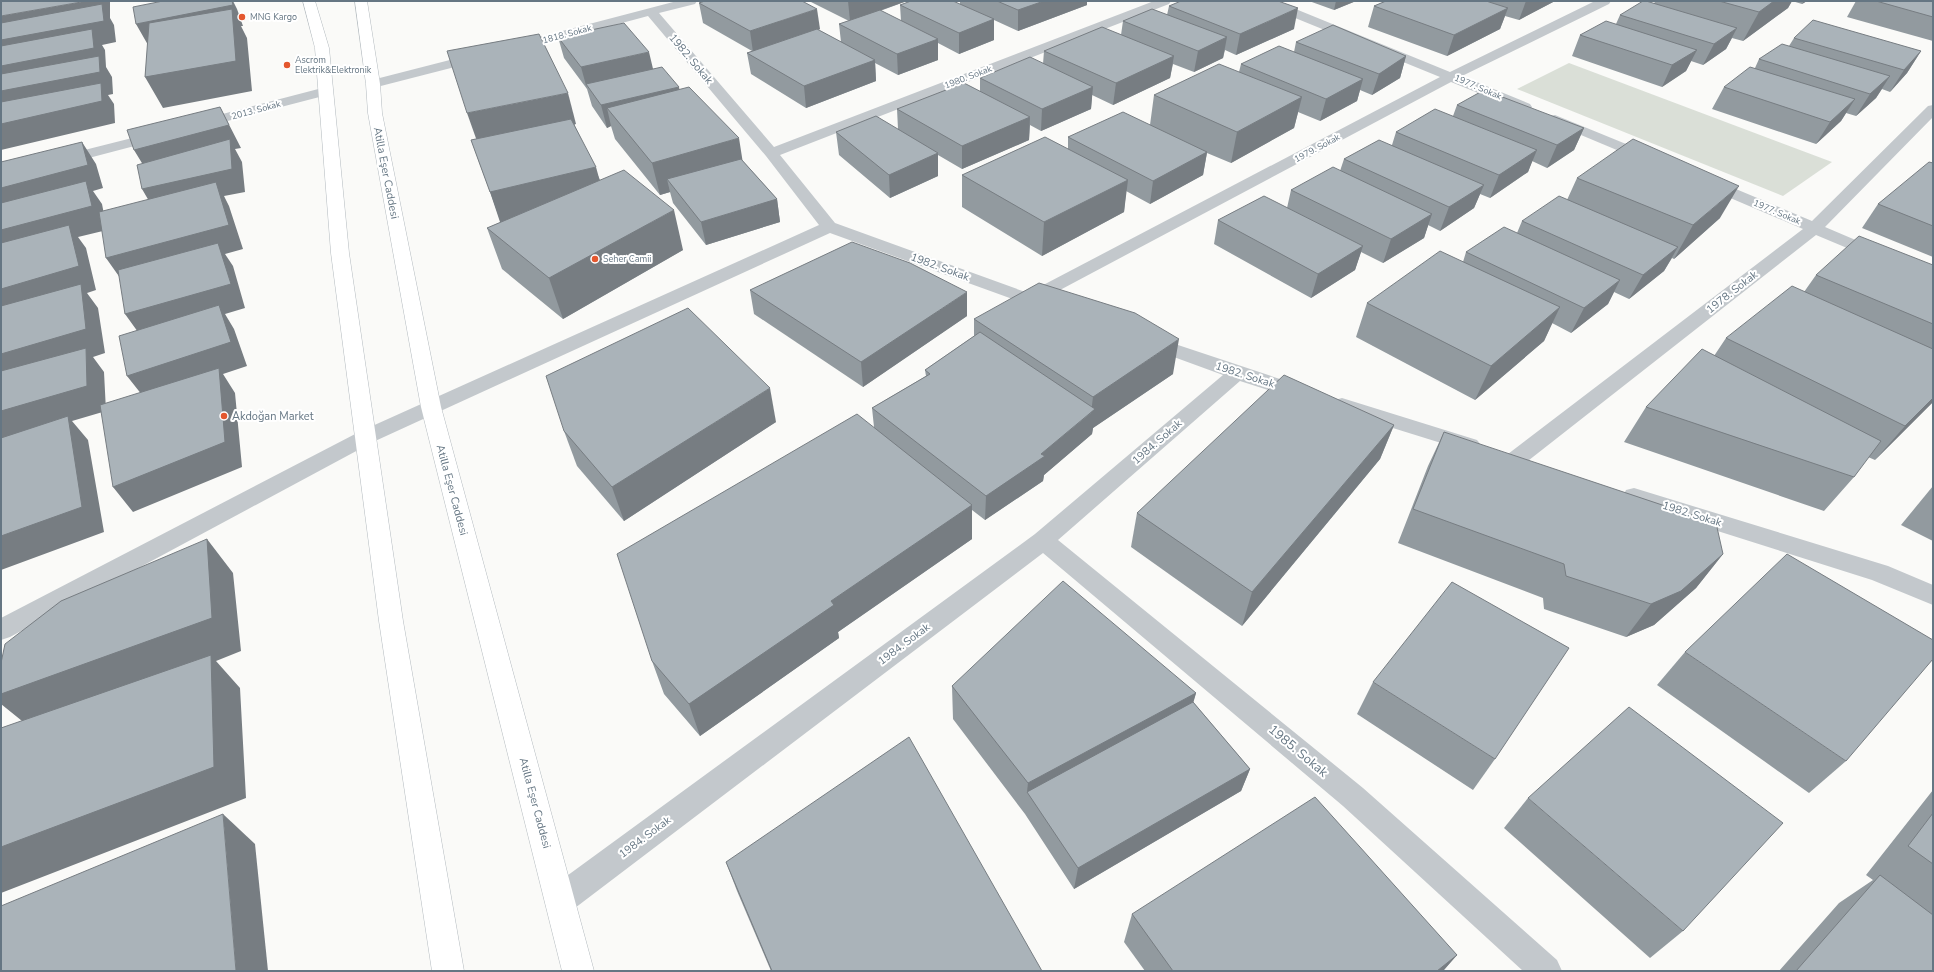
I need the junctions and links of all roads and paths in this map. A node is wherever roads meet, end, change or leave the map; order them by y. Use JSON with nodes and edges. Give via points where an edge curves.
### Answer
{"nodes":[{"id":1,"x":309,"y":1,"type":"edge"},
{"id":2,"x":361,"y":1,"type":"edge"},
{"id":3,"x":691,"y":1,"type":"edge"},
{"id":4,"x":1165,"y":1,"type":"edge"},
{"id":5,"x":1265,"y":1,"type":"edge"},
{"id":6,"x":1605,"y":1,"type":"edge"},
{"id":7,"x":650,"y":11,"type":"junction"},
{"id":8,"x":1452,"y":76,"type":"junction"},
{"id":9,"x":373,"y":84,"type":"junction"},
{"id":10,"x":326,"y":91,"type":"junction"},
{"id":11,"x":1933,"y":109,"type":"edge"},
{"id":12,"x":186,"y":128,"type":"edge"},
{"id":13,"x":171,"y":132,"type":"edge"},
{"id":14,"x":771,"y":153,"type":"junction"},
{"id":15,"x":1662,"y":164,"type":"edge"},
{"id":16,"x":1,"y":176,"type":"edge"},
{"id":17,"x":1692,"y":176,"type":"edge"},
{"id":18,"x":829,"y":227,"type":"junction"},
{"id":19,"x":1815,"y":228,"type":"junction"},
{"id":20,"x":1933,"y":279,"type":"edge"},
{"id":21,"x":1030,"y":299,"type":"junction"},
{"id":22,"x":1060,"y":309,"type":"edge"},
{"id":23,"x":1133,"y":336,"type":"edge"},
{"id":24,"x":1237,"y":373,"type":"junction"},
{"id":25,"x":431,"y":407,"type":"junction"},
{"id":26,"x":366,"y":437,"type":"junction"},
{"id":27,"x":1501,"y":455,"type":"junction"},
{"id":28,"x":1539,"y":466,"type":"edge"},
{"id":29,"x":1615,"y":490,"type":"edge"},
{"id":30,"x":1043,"y":540,"type":"junction"},
{"id":31,"x":1933,"y":595,"type":"edge"},
{"id":32,"x":1,"y":630,"type":"edge"},
{"id":33,"x":560,"y":900,"type":"junction"},
{"id":34,"x":448,"y":971,"type":"edge"},
{"id":35,"x":578,"y":971,"type":"edge"},
{"id":36,"x":1546,"y":971,"type":"edge"}],
"edges":[{"from":1,"to":10,"type":"main road","via":[[322,48]]},
{"from":2,"to":9,"type":"main road","name":"Atilla Eşer Caddesi"},
{"from":3,"to":7,"type":"street","name":"1818. Sokak"},
{"from":4,"to":14,"type":"street","name":"1980. Sokak"},
{"from":5,"to":8,"type":"street","name":"1977. Sokak"},
{"from":6,"to":8,"type":"street","name":"1979. Sokak"},
{"from":7,"to":9,"type":"street","name":"1818. Sokak"},
{"from":7,"to":14,"type":"street","name":"1982. Sokak"},
{"from":8,"to":15,"type":"street","name":"1977. Sokak"},
{"from":8,"to":21,"type":"street","name":"1979. Sokak"},
{"from":9,"to":25,"type":"main road","name":"Atilla Eşer Caddesi","via":[[375,113]]},
{"from":10,"to":12,"type":"street","name":"2013. Sokak"},
{"from":10,"to":26,"type":"main road","via":[[340,253]]},
{"from":11,"to":19,"type":"street","name":"1978. Sokak"},
{"from":13,"to":16,"type":"street"},
{"from":14,"to":18,"type":"street","name":"1982. Sokak"},
{"from":17,"to":19,"type":"street","name":"1977. Sokak"},
{"from":18,"to":21,"type":"street","name":"1982. Sokak"},
{"from":18,"to":25,"type":"street"},
{"from":19,"to":20,"type":"street","name":"1977. Sokak"},
{"from":19,"to":27,"type":"street","name":"1978. Sokak"},
{"from":21,"to":22,"type":"street","name":"1982. Sokak"},
{"from":23,"to":24,"type":"street","name":"1982. Sokak"},
{"from":24,"to":27,"type":"street","name":"1982. Sokak"},
{"from":24,"to":30,"type":"street","name":"1984. Sokak"},
{"from":25,"to":26,"type":"street"},
{"from":25,"to":33,"type":"main road","name":"Atilla Eşer Caddesi"},
{"from":26,"to":32,"type":"street"},
{"from":26,"to":34,"type":"main road","via":[[391,621]]},
{"from":27,"to":28,"type":"street","name":"1982. Sokak"},
{"from":29,"to":31,"type":"street","name":"1982. Sokak","via":[[1880,573]]},
{"from":30,"to":33,"type":"street","name":"1984. Sokak"},
{"from":30,"to":36,"type":"street","name":"1985. Sokak","via":[[1353,797]]},
{"from":33,"to":35,"type":"main road","name":"Atilla Eşer Caddesi"}]}
